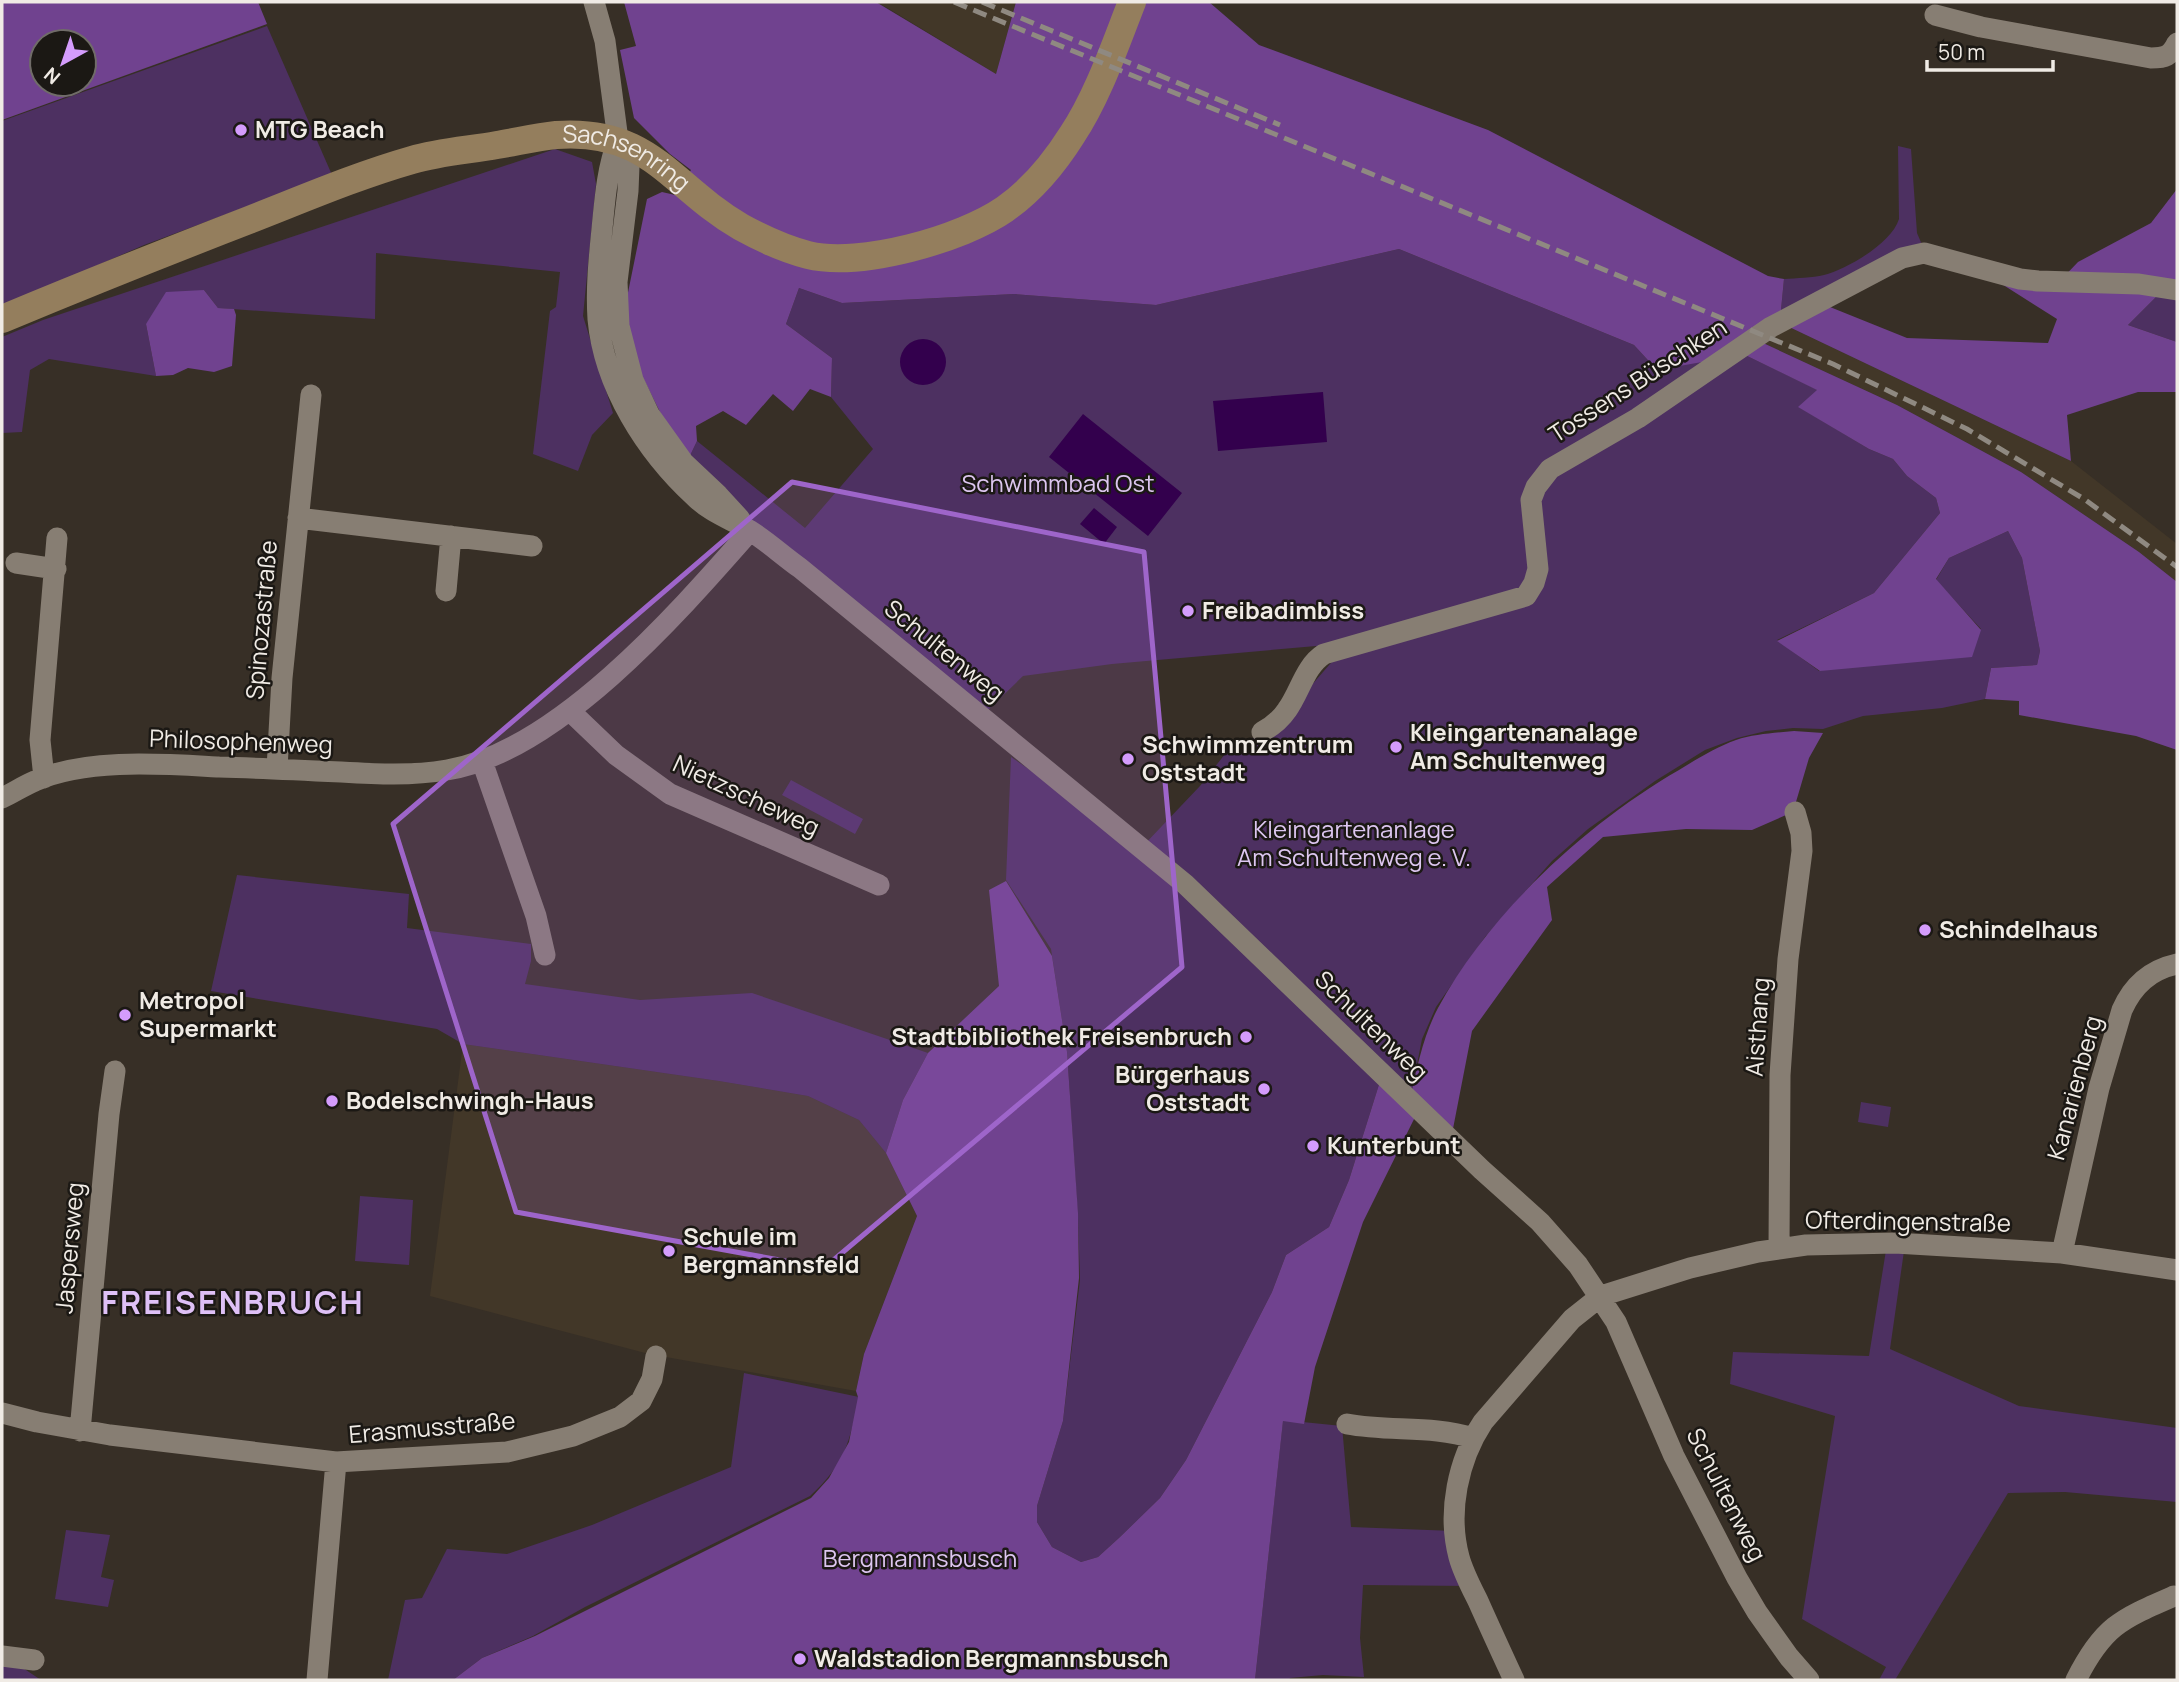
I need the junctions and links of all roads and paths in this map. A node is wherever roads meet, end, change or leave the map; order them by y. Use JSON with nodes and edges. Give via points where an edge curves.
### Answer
{"nodes":[{"id":1,"x":594,"y":2,"type":"edge"},
{"id":2,"x":1960,"y":11,"type":"edge"},
{"id":3,"x":1127,"y":14,"type":"edge"},
{"id":4,"x":1935,"y":15,"type":"dead end"},
{"id":5,"x":2177,"y":43,"type":"edge"},
{"id":6,"x":618,"y":140,"type":"junction"},
{"id":7,"x":2177,"y":289,"type":"edge"},
{"id":8,"x":2,"y":319,"type":"edge"},
{"id":9,"x":311,"y":396,"type":"dead end"},
{"id":10,"x":298,"y":518,"type":"junction"},
{"id":11,"x":750,"y":531,"type":"junction"},
{"id":12,"x":451,"y":536,"type":"junction"},
{"id":13,"x":57,"y":538,"type":"dead end"},
{"id":14,"x":531,"y":546,"type":"dead end"},
{"id":15,"x":16,"y":563,"type":"dead end"},
{"id":16,"x":56,"y":569,"type":"junction"},
{"id":17,"x":446,"y":591,"type":"dead end"},
{"id":18,"x":570,"y":711,"type":"junction"},
{"id":19,"x":1262,"y":733,"type":"dead end"},
{"id":20,"x":482,"y":761,"type":"junction"},
{"id":21,"x":277,"y":769,"type":"junction"},
{"id":22,"x":44,"y":778,"type":"junction"},
{"id":23,"x":2,"y":798,"type":"edge"},
{"id":24,"x":1795,"y":812,"type":"dead end"},
{"id":25,"x":879,"y":885,"type":"dead end"},
{"id":26,"x":545,"y":955,"type":"dead end"},
{"id":27,"x":2177,"y":964,"type":"edge"},
{"id":28,"x":115,"y":1071,"type":"dead end"},
{"id":29,"x":1779,"y":1248,"type":"junction"},
{"id":30,"x":2062,"y":1253,"type":"junction"},
{"id":31,"x":2177,"y":1270,"type":"edge"},
{"id":32,"x":1601,"y":1296,"type":"junction"},
{"id":33,"x":656,"y":1356,"type":"dead end"},
{"id":34,"x":2,"y":1413,"type":"edge"},
{"id":35,"x":1348,"y":1424,"type":"dead end"},
{"id":36,"x":80,"y":1431,"type":"junction"},
{"id":37,"x":1473,"y":1438,"type":"junction"},
{"id":38,"x":336,"y":1462,"type":"junction"},
{"id":39,"x":2174,"y":1596,"type":"dead end"},
{"id":40,"x":2,"y":1656,"type":"edge"},
{"id":41,"x":34,"y":1660,"type":"dead end"},
{"id":42,"x":317,"y":1680,"type":"edge"},
{"id":43,"x":1514,"y":1680,"type":"edge"},
{"id":44,"x":1809,"y":1680,"type":"edge"},
{"id":45,"x":2076,"y":1680,"type":"edge"}],
"edges":[{"from":1,"to":6,"type":"street","name":"Schultenweg","via":[[605,41]]},
{"from":2,"to":4,"type":"street"},
{"from":2,"to":5,"type":"street","via":[[2063,43],[2151,58],[2165,58]]},
{"from":3,"to":6,"type":"street","name":"Sachsenring","via":[[1080,123],[1033,184],[1005,209],[960,233],[911,248],[838,258],[810,256],[782,246],[731,221],[662,165]]},
{"from":6,"to":8,"type":"street","name":"Sachsenring","via":[[554,135],[415,159],[351,180]]},
{"from":6,"to":11,"type":"street","name":"Schultenweg","via":[[629,166],[617,282],[619,326],[633,380],[649,414],[684,463]]},
{"from":7,"to":19,"type":"street","name":"Tossens Büschken","via":[[2020,279],[1924,253],[1902,258],[1771,327],[1638,418],[1550,469],[1531,500],[1538,569],[1526,596],[1324,654],[1310,668],[1287,711]]},
{"from":9,"to":10,"type":"street","name":"Spinozastraße"},
{"from":10,"to":12,"type":"street","name":"Spinozastraße"},
{"from":10,"to":21,"type":"street","name":"Spinozastraße"},
{"from":11,"to":18,"type":"street","name":"Philosophenweg","via":[[673,616]]},
{"from":11,"to":32,"type":"street","name":"Schultenweg","via":[[902,650],[1200,897],[1540,1222]]},
{"from":12,"to":14,"type":"street","name":"Spinozastraße"},
{"from":12,"to":17,"type":"street"},
{"from":13,"to":16,"type":"street"},
{"from":15,"to":16,"type":"street"},
{"from":16,"to":22,"type":"street","via":[[40,740]]},
{"from":18,"to":20,"type":"street","name":"Philosophenweg"},
{"from":18,"to":25,"type":"street","name":"Nietzscheweg","via":[[616,755],[670,794]]},
{"from":20,"to":21,"type":"street","name":"Philosophenweg","via":[[446,771],[390,774]]},
{"from":20,"to":26,"type":"street"},
{"from":21,"to":22,"type":"street","name":"Philosophenweg","via":[[154,763]]},
{"from":22,"to":23,"type":"street","name":"Philosophenweg"},
{"from":24,"to":29,"type":"street","name":"Aisthang","via":[[1802,851],[1781,1054]]},
{"from":27,"to":30,"type":"street","name":"Kanarienberg","via":[[2160,968],[2142,981],[2122,1010],[2099,1088]]},
{"from":28,"to":36,"type":"street","name":"Jaspersweg"},
{"from":29,"to":30,"type":"street","name":"Ofterdingenstraße","via":[[1895,1244]]},
{"from":29,"to":32,"type":"street","name":"Ofterdingenstraße","via":[[1690,1268]]},
{"from":30,"to":31,"type":"street","name":"Ofterdingenstraße"},
{"from":32,"to":37,"type":"street","via":[[1572,1319]]},
{"from":32,"to":44,"type":"street","name":"Schultenweg","via":[[1629,1348],[1674,1456],[1737,1578]]},
{"from":33,"to":38,"type":"street","name":"Erasmusstraße","via":[[641,1401],[620,1417],[573,1436],[507,1452]]},
{"from":34,"to":36,"type":"street","name":"Erasmusstraße"},
{"from":35,"to":37,"type":"street","via":[[1440,1430]]},
{"from":36,"to":38,"type":"street","name":"Erasmusstraße"},
{"from":37,"to":43,"type":"street","via":[[1457,1488],[1454,1531],[1464,1571]]},
{"from":38,"to":42,"type":"street","name":"Erasmusstraße"},
{"from":39,"to":45,"type":"street","via":[[2123,1619],[2108,1631]]},
{"from":40,"to":41,"type":"street"}]}
